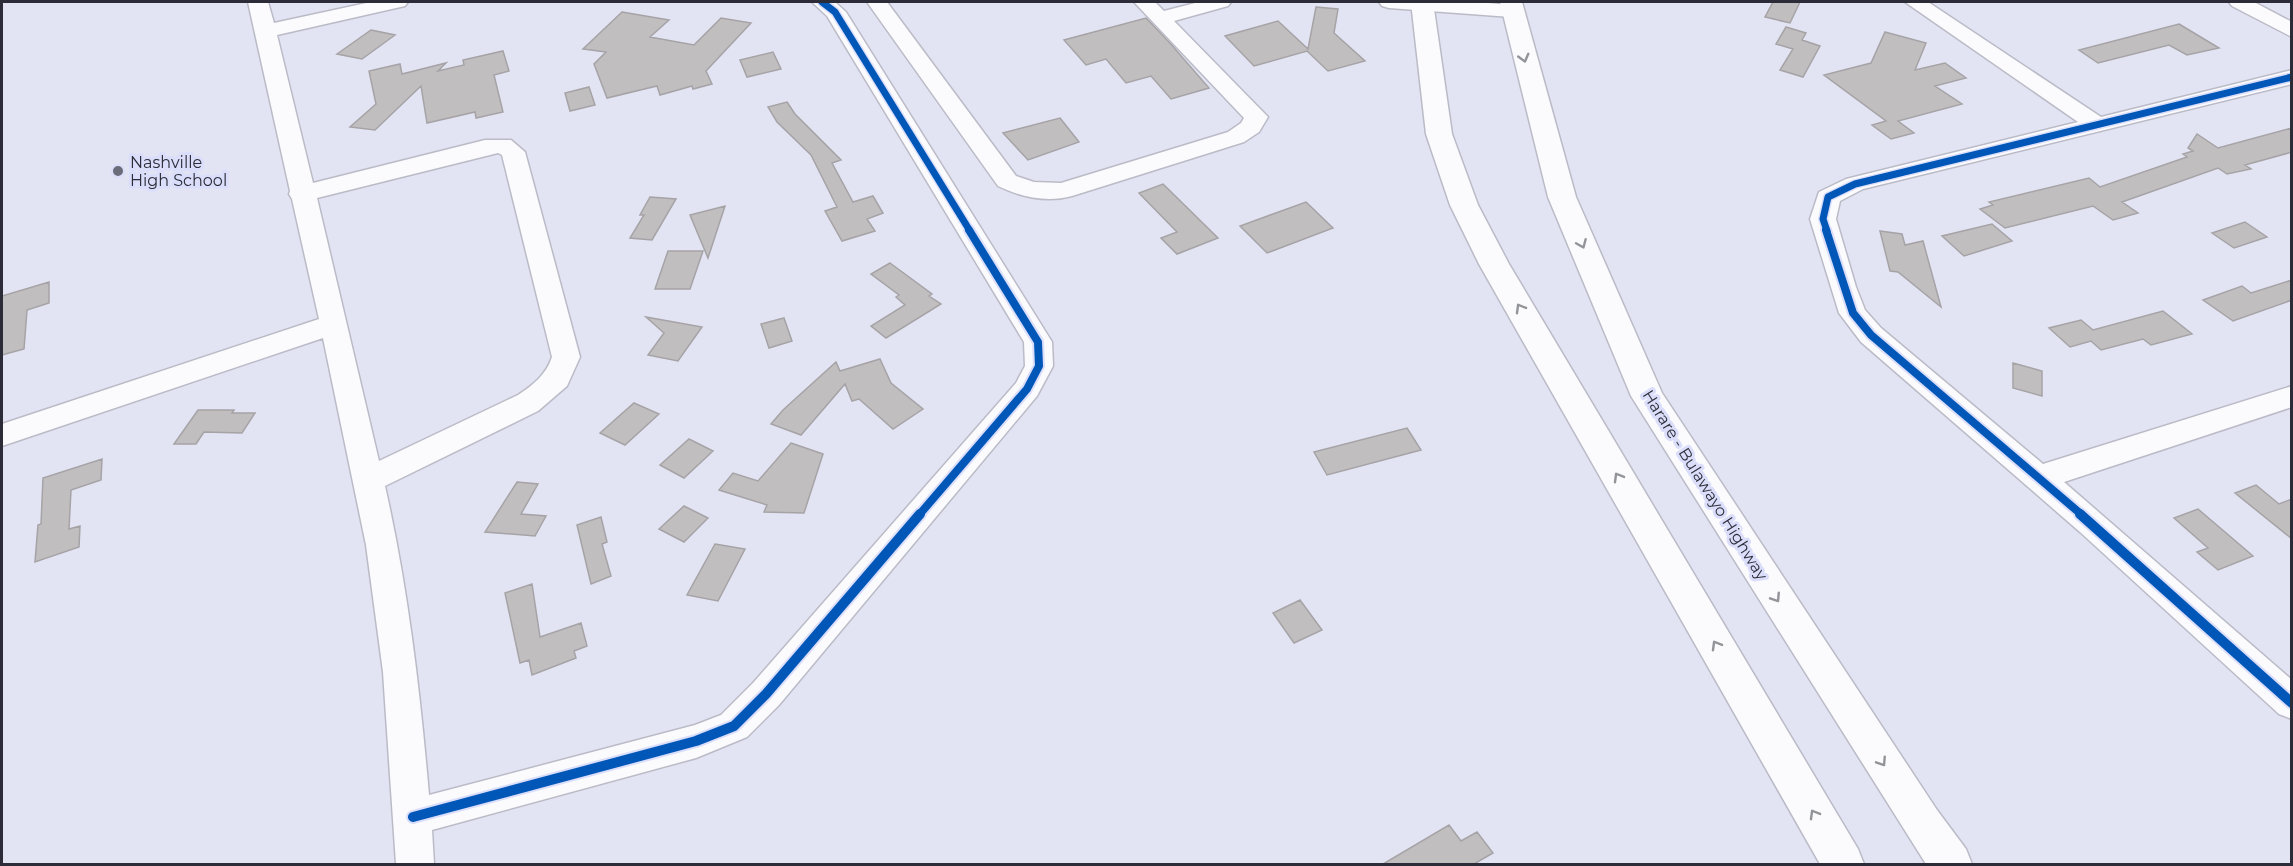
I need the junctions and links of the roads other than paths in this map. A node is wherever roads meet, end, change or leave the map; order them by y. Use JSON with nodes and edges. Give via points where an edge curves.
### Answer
{"nodes":[{"id":1,"x":258,"y":2,"type":"edge"},
{"id":2,"x":398,"y":2,"type":"edge"},
{"id":3,"x":822,"y":2,"type":"edge"},
{"id":4,"x":877,"y":2,"type":"edge"},
{"id":5,"x":1144,"y":2,"type":"edge"},
{"id":6,"x":1221,"y":2,"type":"edge"},
{"id":7,"x":1389,"y":2,"type":"edge"},
{"id":8,"x":1915,"y":2,"type":"edge"},
{"id":9,"x":2239,"y":2,"type":"edge"},
{"id":10,"x":1422,"y":3,"type":"edge"},
{"id":11,"x":1511,"y":6,"type":"edge"},
{"id":12,"x":1161,"y":18,"type":"junction"},
{"id":13,"x":265,"y":31,"type":"junction"},
{"id":14,"x":2292,"y":31,"type":"edge"},
{"id":15,"x":2292,"y":77,"type":"edge"},
{"id":16,"x":2099,"y":126,"type":"junction"},
{"id":17,"x":301,"y":194,"type":"junction"},
{"id":18,"x":334,"y":324,"type":"junction"},
{"id":19,"x":2292,"y":396,"type":"edge"},
{"id":20,"x":2,"y":435,"type":"edge"},
{"id":21,"x":2038,"y":478,"type":"junction"},
{"id":22,"x":368,"y":480,"type":"junction"},
{"id":23,"x":2292,"y":703,"type":"edge"},
{"id":24,"x":413,"y":817,"type":"junction"},
{"id":25,"x":415,"y":864,"type":"edge"},
{"id":26,"x":1843,"y":864,"type":"edge"},
{"id":27,"x":1951,"y":864,"type":"edge"}],
"edges":[{"from":1,"to":13,"type":"street"},
{"from":2,"to":13,"type":"street"},
{"from":3,"to":24,"type":"street","via":[[836,12],[1038,342],[1039,366],[1035,374],[1012,407],[766,694],[734,726],[696,741]]},
{"from":4,"to":12,"type":"street","via":[[1007,181],[1038,192],[1063,191],[1236,137],[1251,127],[1256,117]]},
{"from":5,"to":12,"type":"street"},
{"from":6,"to":12,"type":"street"},
{"from":7,"to":10,"type":"street"},
{"from":8,"to":16,"type":"street"},
{"from":9,"to":14,"type":"street"},
{"from":10,"to":11,"type":"street"},
{"from":26,"to":10,"type":"highway","one_way":true,"via":[[1494,264],[1464,205],[1439,134]]},
{"from":11,"to":27,"type":"highway","name":"Harare - Bulawayo Highway","one_way":true,"via":[[1562,197],[1647,396]]},
{"from":13,"to":17,"type":"street"},
{"from":15,"to":16,"type":"street"},
{"from":16,"to":21,"type":"street","via":[[1855,184],[1828,198],[1823,219],[1853,313],[1871,335]]},
{"from":17,"to":18,"type":"street"},
{"from":17,"to":22,"type":"street","via":[[485,147],[503,146],[513,152],[566,357],[562,372],[549,389],[528,403]]},
{"from":18,"to":20,"type":"street"},
{"from":18,"to":22,"type":"street"},
{"from":19,"to":21,"type":"street"},
{"from":21,"to":23,"type":"street"},
{"from":22,"to":24,"type":"street","via":[[401,672]]},
{"from":24,"to":25,"type":"street"}]}
